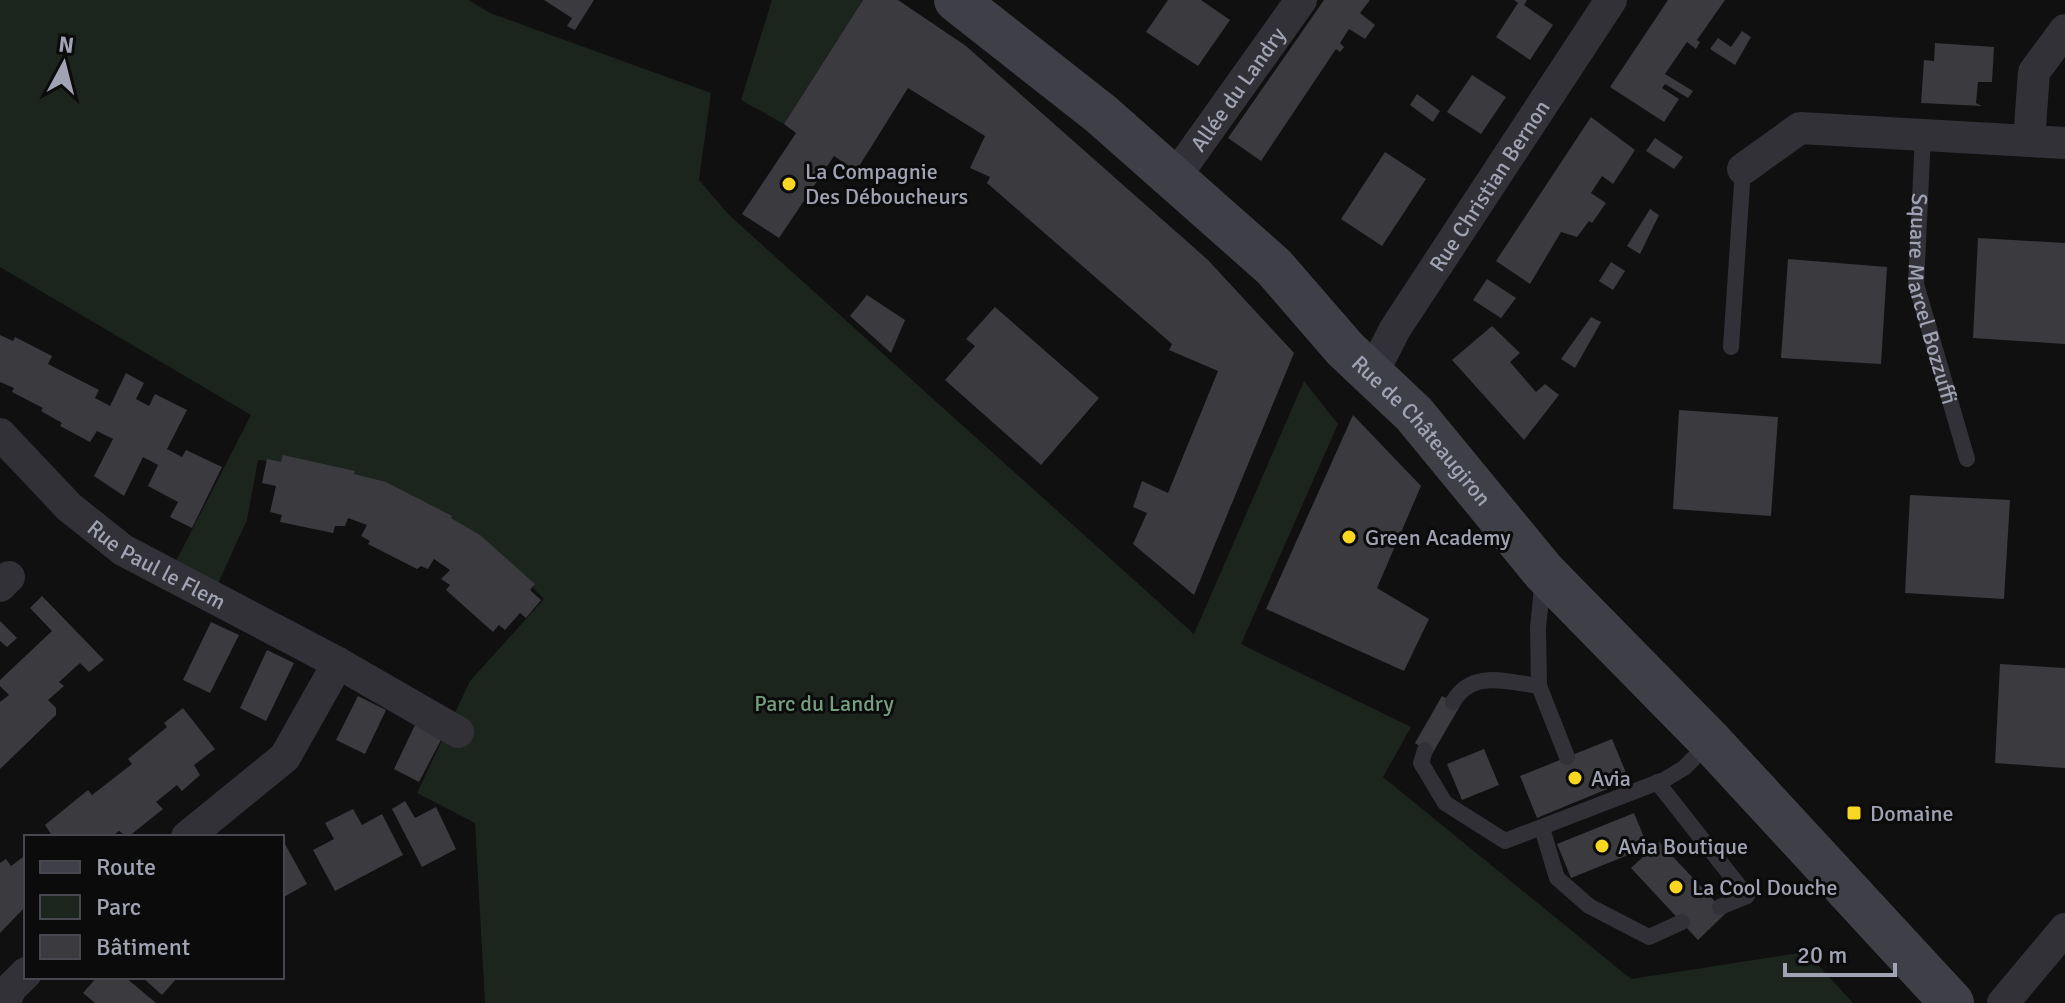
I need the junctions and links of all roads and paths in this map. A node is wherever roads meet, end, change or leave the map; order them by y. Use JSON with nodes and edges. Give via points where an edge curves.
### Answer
{"nodes":[{"id":1,"x":956,"y":0,"type":"edge"},
{"id":2,"x":1301,"y":0,"type":"edge"},
{"id":3,"x":1611,"y":0,"type":"edge"},
{"id":4,"x":2065,"y":30,"type":"edge"},
{"id":5,"x":1923,"y":135,"type":"junction"},
{"id":6,"x":2029,"y":141,"type":"junction"},
{"id":7,"x":2065,"y":143,"type":"edge"},
{"id":8,"x":1743,"y":169,"type":"joint"},
{"id":9,"x":1175,"y":177,"type":"junction"},
{"id":10,"x":1731,"y":347,"type":"dead end"},
{"id":11,"x":1373,"y":372,"type":"junction"},
{"id":12,"x":0,"y":434,"type":"edge"},
{"id":13,"x":1967,"y":459,"type":"dead end"},
{"id":14,"x":1544,"y":572,"type":"junction"},
{"id":15,"x":338,"y":663,"type":"junction"},
{"id":16,"x":1539,"y":686,"type":"junction"},
{"id":17,"x":1453,"y":702,"type":"dead end"},
{"id":18,"x":458,"y":732,"type":"dead end"},
{"id":19,"x":1710,"y":741,"type":"junction"},
{"id":20,"x":1425,"y":750,"type":"dead end"},
{"id":21,"x":1567,"y":757,"type":"dead end"},
{"id":22,"x":1657,"y":782,"type":"junction"},
{"id":23,"x":1542,"y":828,"type":"junction"},
{"id":24,"x":189,"y":835,"type":"edge"},
{"id":25,"x":1720,"y":907,"type":"dead end"},
{"id":26,"x":1682,"y":922,"type":"dead end"},
{"id":27,"x":2065,"y":929,"type":"edge"},
{"id":28,"x":24,"y":975,"type":"edge"},
{"id":29,"x":4,"y":1003,"type":"edge"},
{"id":30,"x":1952,"y":1003,"type":"edge"},
{"id":31,"x":2003,"y":1003,"type":"edge"}],
"edges":[{"from":1,"to":9,"type":"main road","name":"Rue de Châteaugiron"},
{"from":2,"to":9,"type":"street","name":"Allée du Landry"},
{"from":3,"to":11,"type":"street","name":"Rue Christian Bernon","via":[[1395,329]]},
{"from":4,"to":6,"type":"street","via":[[2034,72]]},
{"from":5,"to":6,"type":"street"},
{"from":5,"to":8,"type":"street","via":[[1800,128]]},
{"from":5,"to":13,"type":"lane","name":"Square Marcel Bozzuffi","via":[[1916,284]]},
{"from":6,"to":7,"type":"street"},
{"from":8,"to":10,"type":"lane"},
{"from":9,"to":11,"type":"main road","name":"Rue de Châteaugiron","via":[[1274,267],[1345,349]]},
{"from":11,"to":14,"type":"main road","name":"Rue de Châteaugiron"},
{"from":12,"to":15,"type":"street","name":"Rue Paul le Flem","via":[[69,507],[123,550]]},
{"from":14,"to":16,"type":"lane"},
{"from":14,"to":19,"type":"main road","name":"Rue de Châteaugiron"},
{"from":15,"to":18,"type":"street","name":"Rue Paul le Flem"},
{"from":15,"to":24,"type":"street","via":[[285,757]]},
{"from":16,"to":17,"type":"lane","via":[[1480,679],[1461,689]]},
{"from":16,"to":21,"type":"lane"},
{"from":19,"to":22,"type":"lane","via":[[1684,768]]},
{"from":19,"to":30,"type":"main road","name":"Rue de Châteaugiron"},
{"from":20,"to":23,"type":"lane","via":[[1421,763],[1445,803],[1505,841]]},
{"from":22,"to":23,"type":"lane","via":[[1586,804]]},
{"from":22,"to":25,"type":"lane","via":[[1747,896]]},
{"from":23,"to":26,"type":"lane","via":[[1557,878],[1589,906],[1649,937]]},
{"from":27,"to":31,"type":"street"},
{"from":28,"to":29,"type":"street"}]}
